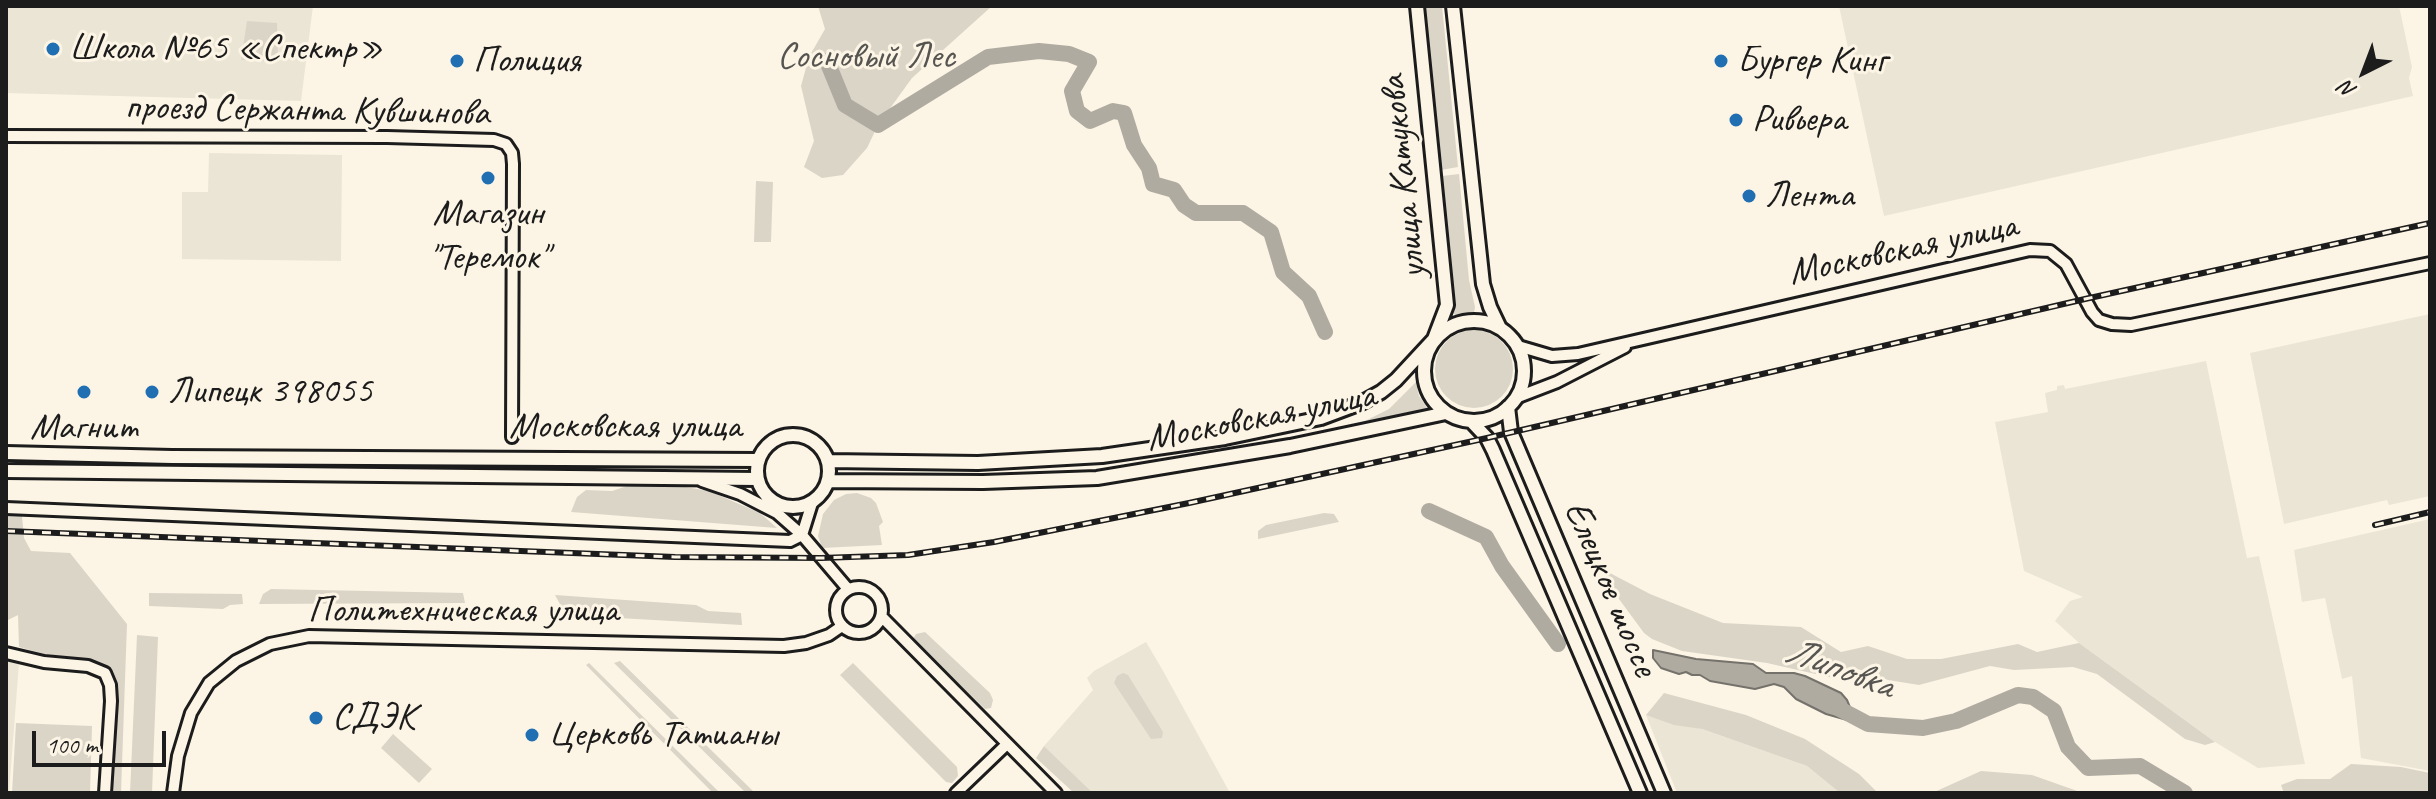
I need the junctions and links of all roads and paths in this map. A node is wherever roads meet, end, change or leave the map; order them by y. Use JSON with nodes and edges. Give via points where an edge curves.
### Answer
{"nodes":[{"id":1,"x":1417,"y":6,"type":"edge"},
{"id":2,"x":1453,"y":6,"type":"edge"},
{"id":3,"x":6,"y":136,"type":"edge"},
{"id":4,"x":2430,"y":263,"type":"edge"},
{"id":5,"x":1500,"y":328,"type":"junction"},
{"id":6,"x":1434,"y":339,"type":"junction"},
{"id":7,"x":1636,"y":342,"type":"junction"},
{"id":8,"x":1518,"y":346,"type":"junction"},
{"id":9,"x":1518,"y":397,"type":"junction"},
{"id":10,"x":1508,"y":407,"type":"junction"},
{"id":11,"x":1446,"y":413,"type":"junction"},
{"id":12,"x":1471,"y":421,"type":"junction"},
{"id":13,"x":512,"y":437,"type":"dead end"},
{"id":14,"x":6,"y":453,"type":"edge"},
{"id":15,"x":757,"y":460,"type":"junction"},
{"id":16,"x":828,"y":461,"type":"junction"},
{"id":17,"x":6,"y":471,"type":"edge"},
{"id":18,"x":688,"y":477,"type":"junction"},
{"id":19,"x":757,"y":479,"type":"junction"},
{"id":20,"x":828,"y":481,"type":"junction"},
{"id":21,"x":766,"y":496,"type":"junction"},
{"id":22,"x":812,"y":503,"type":"junction"},
{"id":23,"x":6,"y":508,"type":"edge"},
{"id":24,"x":777,"y":513,"type":"junction"},
{"id":25,"x":802,"y":535,"type":"junction"},
{"id":26,"x":848,"y":589,"type":"junction"},
{"id":27,"x":882,"y":617,"type":"junction"},
{"id":28,"x":842,"y":626,"type":"junction"},
{"id":29,"x":6,"y":653,"type":"edge"},
{"id":30,"x":1006,"y":745,"type":"junction"},
{"id":31,"x":105,"y":793,"type":"edge"},
{"id":32,"x":173,"y":793,"type":"edge"},
{"id":33,"x":956,"y":793,"type":"edge"},
{"id":34,"x":1056,"y":793,"type":"edge"},
{"id":35,"x":1640,"y":793,"type":"edge"},
{"id":36,"x":1664,"y":793,"type":"edge"}],
"edges":[{"from":1,"to":6,"type":"main road","name":"улица Катукова","via":[[1447,305]]},
{"from":2,"to":5,"type":"main road","name":"улица Катукова","via":[[1483,284]]},
{"from":3,"to":13,"type":"street","name":"проезд Сержанта Кувшинова","via":[[387,137],[506,144],[513,164]]},
{"from":4,"to":7,"type":"street","name":"Московская улица","via":[[2131,325],[2099,320],[2066,264],[2050,251],[2030,250]]},
{"from":5,"to":6,"type":"main road","via":[[1466,321]]},
{"from":5,"to":8,"type":"main road"},
{"from":6,"to":11,"type":"main road","via":[[1424,365],[1425,380]]},
{"from":6,"to":16,"type":"main road","name":"Московская улица","via":[[1396,380],[1361,403],[1321,418],[1225,438],[1031,462]]},
{"from":7,"to":8,"type":"street","name":"Московская улица","via":[[1552,356]]},
{"from":7,"to":9,"type":"street","name":"Московская улица"},
{"from":8,"to":9,"type":"main road","via":[[1524,367]]},
{"from":9,"to":10,"type":"main road"},
{"from":10,"to":12,"type":"main road","via":[[1492,418]]},
{"from":10,"to":36,"type":"main road","name":"Елецкое шоссе","via":[[1511,432]]},
{"from":11,"to":12,"type":"main road"},
{"from":11,"to":20,"type":"main road","name":"Московская улица","via":[[1097,478]]},
{"from":12,"to":35,"type":"main road","name":"Елецкое шоссе","via":[[1493,450]]},
{"from":14,"to":15,"type":"main road","name":"Московская улица"},
{"from":15,"to":16,"type":"main road","name":"Московская улица","via":[[771,443],[793,436],[817,445]]},
{"from":15,"to":19,"type":"main road"},
{"from":16,"to":20,"type":"main road"},
{"from":17,"to":18,"type":"main road","name":"Московская улица"},
{"from":18,"to":19,"type":"main road","name":"Московская улица"},
{"from":18,"to":24,"type":"street"},
{"from":19,"to":21,"type":"main road","name":"Московская улица"},
{"from":20,"to":22,"type":"main road"},
{"from":21,"to":22,"type":"main road","name":"Московская улица","via":[[787,505]]},
{"from":21,"to":24,"type":"street"},
{"from":22,"to":25,"type":"street"},
{"from":23,"to":25,"type":"street","via":[[790,541]]},
{"from":24,"to":25,"type":"street"},
{"from":25,"to":26,"type":"street"},
{"from":26,"to":27,"type":"street","via":[[871,590],[881,602]]},
{"from":26,"to":28,"type":"street","via":[[835,610]]},
{"from":27,"to":28,"type":"street","via":[[863,634]]},
{"from":27,"to":30,"type":"street"},
{"from":28,"to":32,"type":"street","name":"Политехническая улица","via":[[806,643],[784,646],[309,636],[270,644],[209,683],[191,713]]},
{"from":29,"to":31,"type":"street","via":[[105,673],[111,701]]},
{"from":30,"to":33,"type":"street"},
{"from":30,"to":34,"type":"street"}]}
